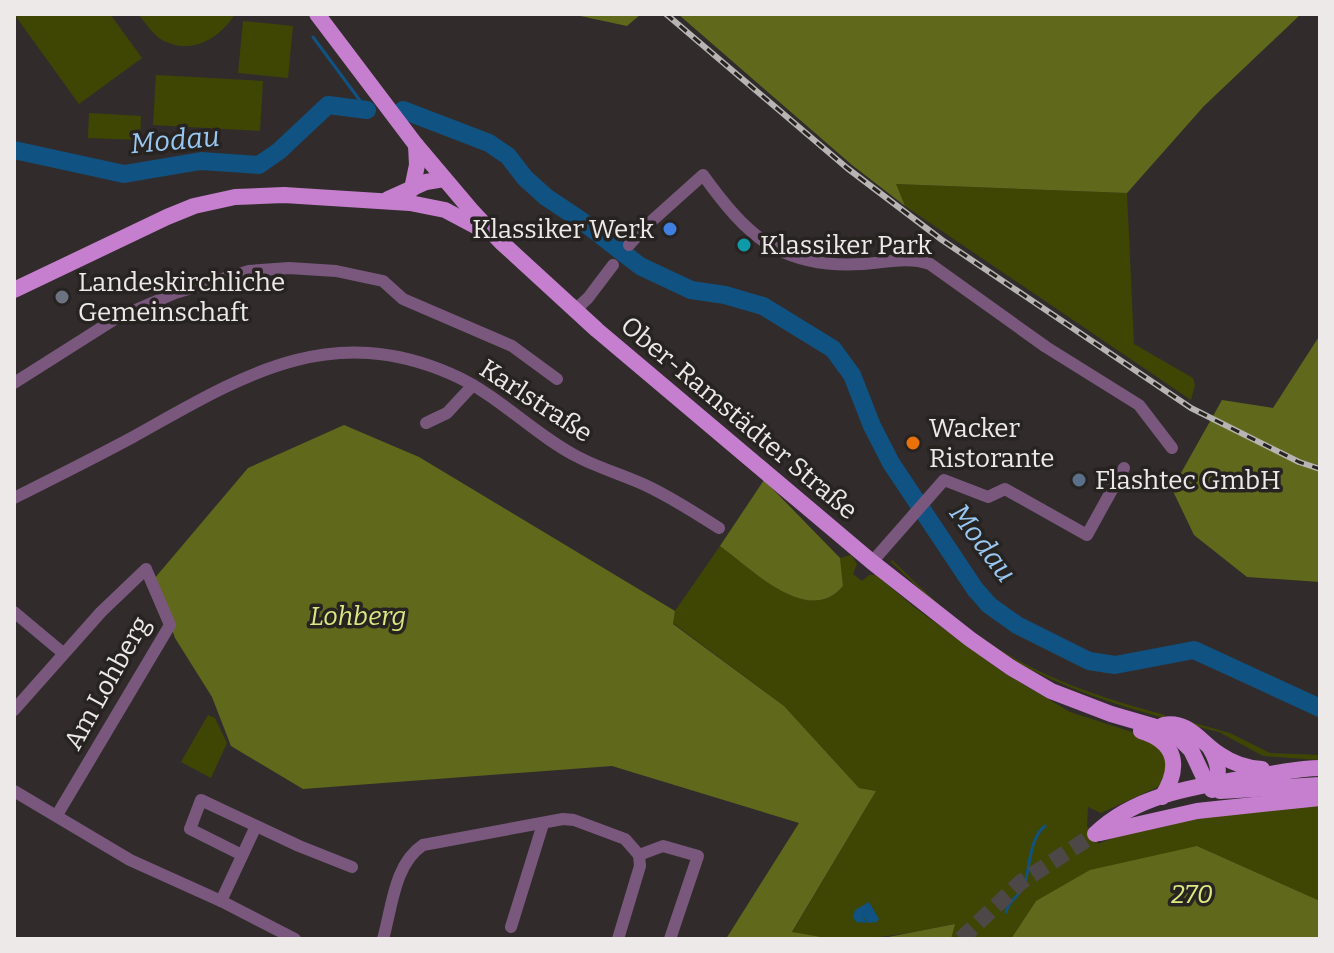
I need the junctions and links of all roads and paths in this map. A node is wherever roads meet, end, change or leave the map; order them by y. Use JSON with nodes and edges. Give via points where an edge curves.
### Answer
{"nodes":[{"id":1,"x":317,"y":14,"type":"edge"},
{"id":2,"x":416,"y":145,"type":"junction"},
{"id":3,"x":444,"y":179,"type":"junction"},
{"id":4,"x":411,"y":196,"type":"junction"},
{"id":5,"x":501,"y":242,"type":"junction"},
{"id":6,"x":629,"y":245,"type":"dead end"},
{"id":7,"x":613,"y":265,"type":"dead end"},
{"id":8,"x":14,"y":290,"type":"edge"},
{"id":9,"x":575,"y":310,"type":"junction"},
{"id":10,"x":557,"y":379,"type":"dead end"},
{"id":11,"x":14,"y":383,"type":"edge"},
{"id":12,"x":473,"y":385,"type":"junction"},
{"id":13,"x":426,"y":423,"type":"dead end"},
{"id":14,"x":1172,"y":448,"type":"dead end"},
{"id":15,"x":1124,"y":468,"type":"dead end"},
{"id":16,"x":14,"y":498,"type":"edge"},
{"id":17,"x":719,"y":528,"type":"dead end"},
{"id":18,"x":872,"y":562,"type":"junction"},
{"id":19,"x":14,"y":612,"type":"edge"},
{"id":20,"x":63,"y":653,"type":"junction"},
{"id":21,"x":1071,"y":700,"type":"junction"},
{"id":22,"x":14,"y":710,"type":"edge"},
{"id":23,"x":1153,"y":726,"type":"junction"},
{"id":24,"x":1210,"y":748,"type":"junction"},
{"id":25,"x":1320,"y":768,"type":"edge"},
{"id":26,"x":1281,"y":771,"type":"junction"},
{"id":27,"x":1320,"y":785,"type":"edge"},
{"id":28,"x":1216,"y":787,"type":"junction"},
{"id":29,"x":14,"y":791,"type":"edge"},
{"id":30,"x":1162,"y":797,"type":"junction"},
{"id":31,"x":1320,"y":798,"type":"edge"},
{"id":32,"x":57,"y":815,"type":"junction"},
{"id":33,"x":543,"y":824,"type":"junction"},
{"id":34,"x":256,"y":826,"type":"junction"},
{"id":35,"x":1095,"y":834,"type":"junction"},
{"id":36,"x":242,"y":855,"type":"junction"},
{"id":37,"x":639,"y":855,"type":"junction"},
{"id":38,"x":352,"y":867,"type":"dead end"},
{"id":39,"x":221,"y":901,"type":"junction"},
{"id":40,"x":511,"y":927,"type":"dead end"},
{"id":41,"x":295,"y":939,"type":"edge"},
{"id":42,"x":383,"y":939,"type":"edge"},
{"id":43,"x":618,"y":939,"type":"edge"},
{"id":44,"x":670,"y":939,"type":"edge"}],
"edges":[{"from":1,"to":2,"type":"main road","name":"Ober-Ramstädter Straße"},
{"from":2,"to":3,"type":"main road","name":"Ober-Ramstädter Straße"},
{"from":2,"to":4,"type":"main road"},
{"from":3,"to":4,"type":"main road","via":[[426,182]]},
{"from":3,"to":5,"type":"main road","name":"Ober-Ramstädter Straße"},
{"from":4,"to":5,"type":"main road","name":"Ober-Ramstädter Straße"},
{"from":4,"to":8,"type":"main road","via":[[382,201],[263,195],[212,201]]},
{"from":5,"to":9,"type":"main road","name":"Ober-Ramstädter Straße"},
{"from":6,"to":14,"type":"street","via":[[703,175],[731,214],[771,247],[793,257],[844,265],[911,260],[930,264],[1139,405]]},
{"from":7,"to":9,"type":"street"},
{"from":9,"to":18,"type":"main road","name":"Ober-Ramstädter Straße"},
{"from":10,"to":11,"type":"street","via":[[512,346],[403,299],[383,281],[289,268],[249,271],[175,293],[115,319]]},
{"from":12,"to":13,"type":"street","via":[[447,413]]},
{"from":12,"to":16,"type":"street","name":"Karlstraße","via":[[412,360],[358,353],[321,354],[267,367]]},
{"from":12,"to":17,"type":"street","name":"Karlstraße","via":[[577,457],[647,486]]},
{"from":15,"to":18,"type":"street","via":[[1087,535],[1005,489],[988,497],[944,480]]},
{"from":18,"to":21,"type":"main road","name":"Ober-Ramstädter Straße","via":[[1010,667]]},
{"from":19,"to":20,"type":"street"},
{"from":20,"to":22,"type":"street"},
{"from":20,"to":32,"type":"street","name":"Am Lohberg","via":[[146,569],[170,625]]},
{"from":21,"to":23,"type":"main road","name":"Ober-Ramstädter Straße"},
{"from":21,"to":30,"type":"main road","via":[[1099,718],[1163,743],[1174,762]]},
{"from":23,"to":24,"type":"main road","via":[[1185,727]]},
{"from":23,"to":28,"type":"main road","via":[[1186,743]]},
{"from":24,"to":26,"type":"main road","via":[[1240,765]]},
{"from":24,"to":28,"type":"main road","via":[[1218,765]]},
{"from":25,"to":26,"type":"main road"},
{"from":26,"to":28,"type":"main road"},
{"from":27,"to":28,"type":"main road"},
{"from":28,"to":30,"type":"main road"},
{"from":28,"to":35,"type":"main road"},
{"from":29,"to":32,"type":"street"},
{"from":30,"to":35,"type":"main road","via":[[1120,814]]},
{"from":31,"to":35,"type":"main road","via":[[1197,811]]},
{"from":32,"to":39,"type":"street","via":[[130,860]]},
{"from":33,"to":37,"type":"street","via":[[574,820],[625,839]]},
{"from":33,"to":40,"type":"street"},
{"from":33,"to":42,"type":"street","via":[[423,845],[410,854]]},
{"from":34,"to":36,"type":"street"},
{"from":34,"to":36,"type":"street","via":[[201,800],[190,829]]},
{"from":34,"to":38,"type":"street"},
{"from":36,"to":39,"type":"street"},
{"from":37,"to":43,"type":"street"},
{"from":37,"to":44,"type":"street","via":[[663,846],[698,856]]},
{"from":39,"to":41,"type":"street"}]}
